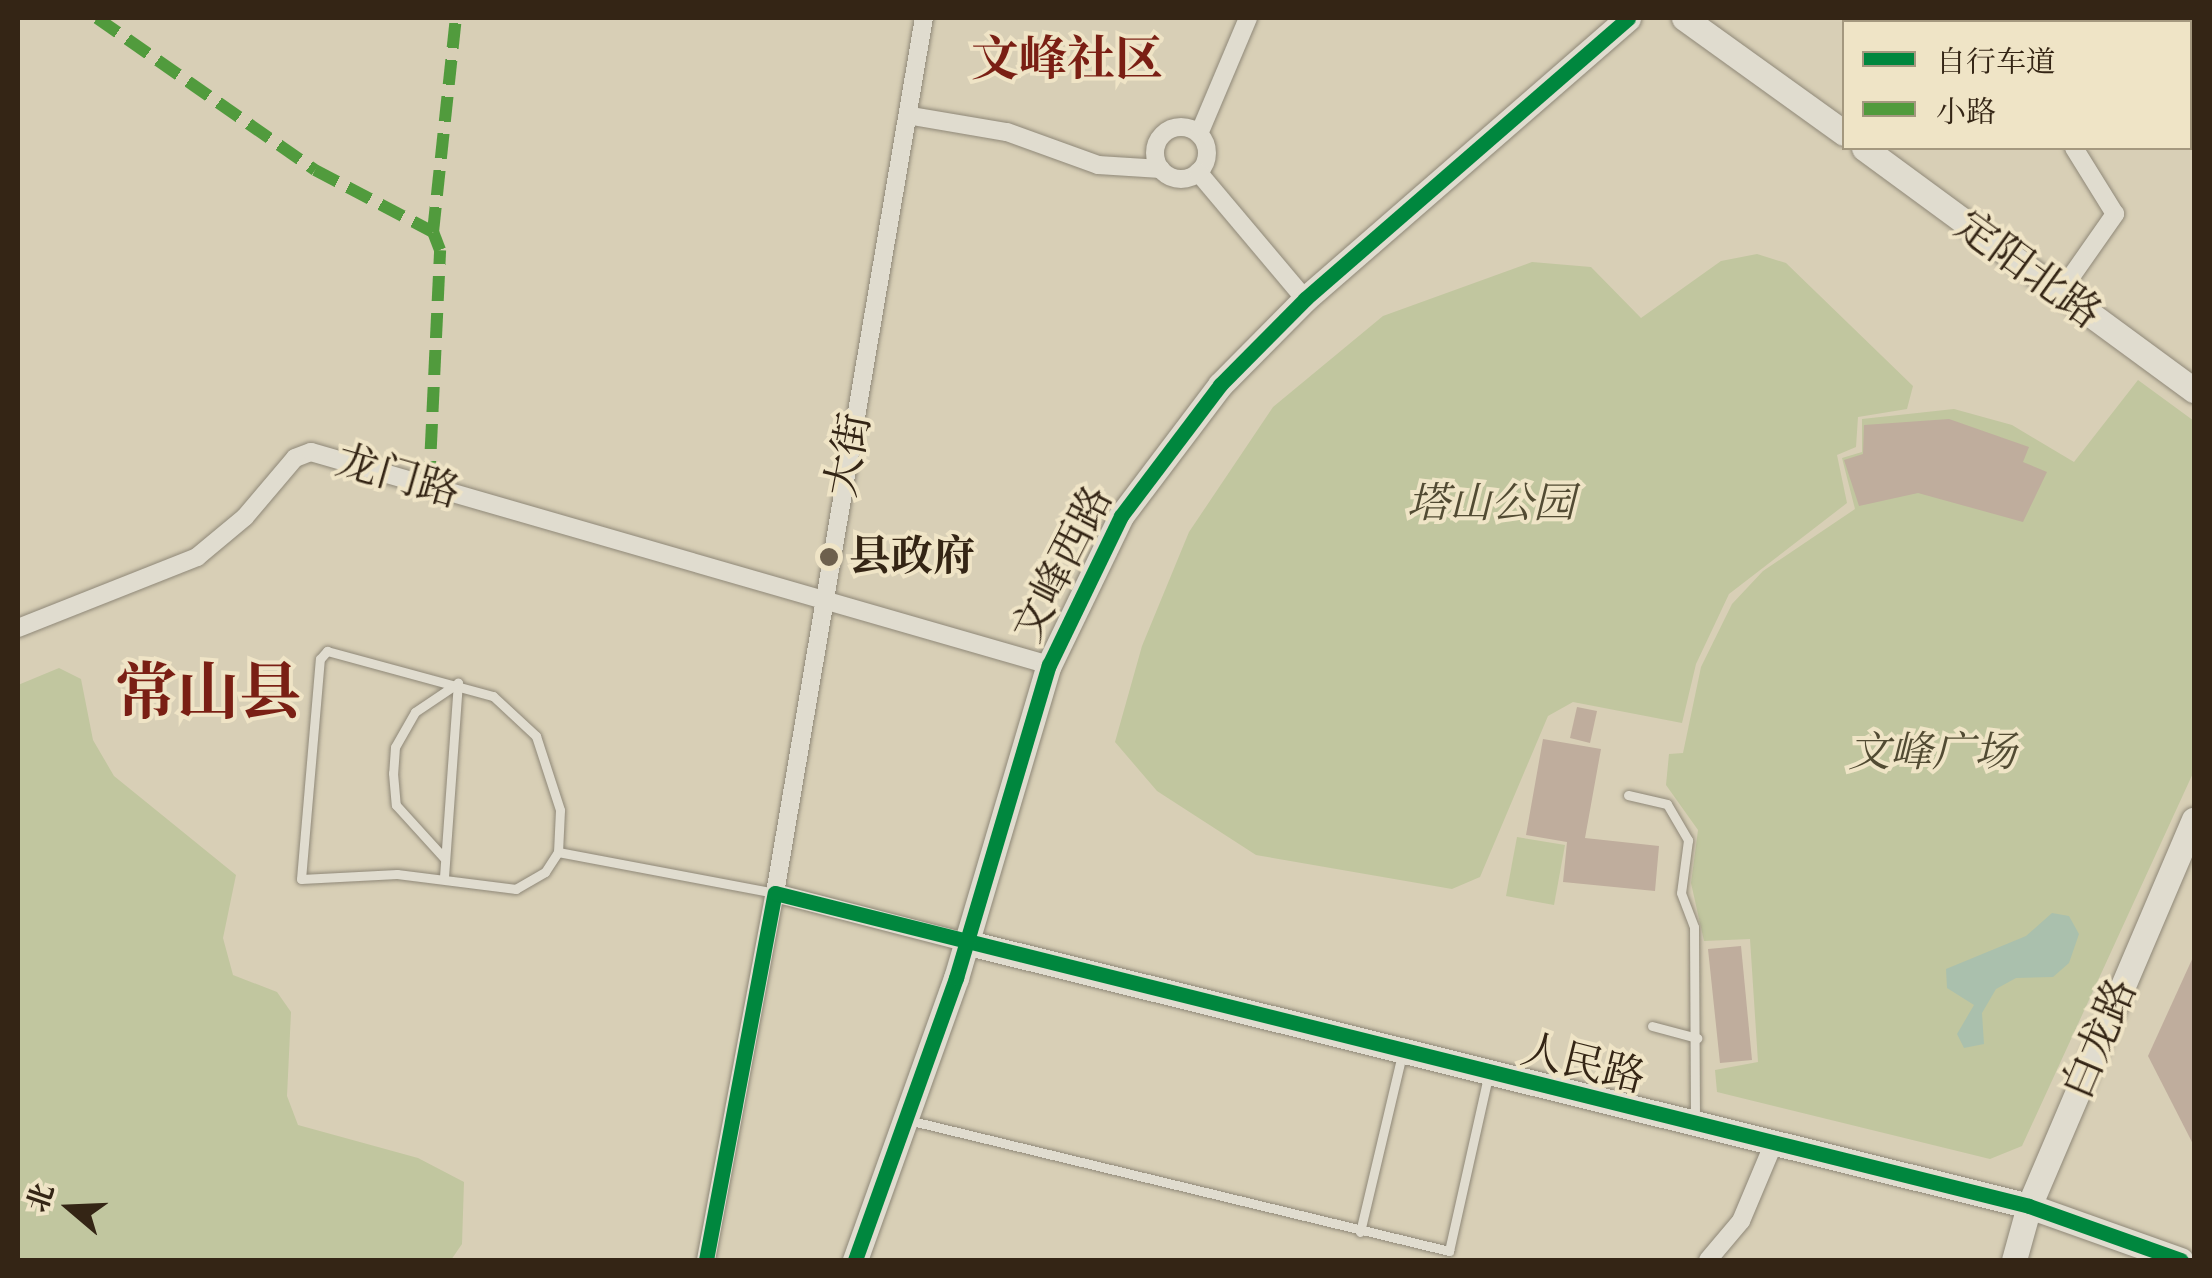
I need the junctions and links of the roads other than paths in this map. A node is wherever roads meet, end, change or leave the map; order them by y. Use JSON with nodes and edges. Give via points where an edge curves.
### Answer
{"nodes":[{"id":1,"x":924,"y":18,"type":"edge"},
{"id":2,"x":1248,"y":18,"type":"edge"},
{"id":3,"x":1628,"y":18,"type":"edge"},
{"id":4,"x":1684,"y":18,"type":"edge"},
{"id":5,"x":912,"y":116,"type":"junction"},
{"id":6,"x":1842,"y":131,"type":"edge"},
{"id":7,"x":1199,"y":134,"type":"junction"},
{"id":8,"x":1867,"y":150,"type":"edge"},
{"id":9,"x":2075,"y":150,"type":"edge"},
{"id":10,"x":1161,"y":169,"type":"junction"},
{"id":11,"x":1198,"y":172,"type":"junction"},
{"id":12,"x":2059,"y":294,"type":"junction"},
{"id":13,"x":1305,"y":300,"type":"junction"},
{"id":14,"x":2194,"y":390,"type":"edge"},
{"id":15,"x":821,"y":597,"type":"junction"},
{"id":16,"x":18,"y":628,"type":"edge"},
{"id":17,"x":1049,"y":665,"type":"junction"},
{"id":18,"x":458,"y":683,"type":"junction"},
{"id":19,"x":1628,"y":795,"type":"dead end"},
{"id":20,"x":2194,"y":820,"type":"edge"},
{"id":21,"x":2189,"y":847,"type":"edge"},
{"id":22,"x":558,"y":852,"type":"junction"},
{"id":23,"x":445,"y":858,"type":"junction"},
{"id":24,"x":444,"y":877,"type":"junction"},
{"id":25,"x":775,"y":893,"type":"junction"},
{"id":26,"x":965,"y":942,"type":"junction"},
{"id":27,"x":1652,"y":1026,"type":"dead end"},
{"id":28,"x":1697,"y":1038,"type":"junction"},
{"id":29,"x":1402,"y":1056,"type":"junction"},
{"id":30,"x":1488,"y":1077,"type":"junction"},
{"id":31,"x":908,"y":1120,"type":"junction"},
{"id":32,"x":1694,"y":1126,"type":"junction"},
{"id":33,"x":1773,"y":1145,"type":"junction"},
{"id":34,"x":2029,"y":1206,"type":"junction"},
{"id":35,"x":1360,"y":1232,"type":"junction"},
{"id":36,"x":706,"y":1260,"type":"edge"},
{"id":37,"x":855,"y":1260,"type":"edge"},
{"id":38,"x":1708,"y":1260,"type":"edge"},
{"id":39,"x":2014,"y":1260,"type":"edge"},
{"id":40,"x":2182,"y":1260,"type":"edge"}],
"edges":[{"from":1,"to":5,"type":"street","name":"大街"},
{"from":2,"to":7,"type":"street"},
{"from":3,"to":13,"type":"street","name":"文峰西路"},
{"from":4,"to":6,"type":"street"},
{"from":5,"to":10,"type":"street","via":[[1008,132],[1114,168]]},
{"from":5,"to":15,"type":"street","name":"大街"},
{"from":7,"to":10,"type":"street","via":[[1167,131],[1157,145]]},
{"from":7,"to":11,"type":"street","via":[[1207,149]]},
{"from":8,"to":12,"type":"street","name":"定阳北路"},
{"from":9,"to":12,"type":"street","via":[[2115,214]]},
{"from":10,"to":11,"type":"street","via":[[1184,179]]},
{"from":11,"to":13,"type":"street"},
{"from":12,"to":14,"type":"street","name":"定阳北路"},
{"from":13,"to":17,"type":"street","name":"文峰西路","via":[[1220,386],[1121,516]]},
{"from":15,"to":16,"type":"street","name":"龙门路","via":[[311,452],[296,458],[197,557]]},
{"from":15,"to":17,"type":"street"},
{"from":15,"to":25,"type":"street","name":"大街"},
{"from":17,"to":26,"type":"street","name":"文峰西路"},
{"from":18,"to":22,"type":"lane","via":[[494,696],[536,736],[560,810]]},
{"from":18,"to":23,"type":"lane"},
{"from":18,"to":23,"type":"lane","via":[[415,712],[395,748],[393,773],[396,805]]},
{"from":18,"to":24,"type":"lane","via":[[323,654],[298,873],[314,884],[372,874]]},
{"from":19,"to":28,"type":"lane","via":[[1666,804],[1688,840],[1682,892],[1694,927]]},
{"from":20,"to":21,"type":"street","name":"白龙路"},
{"from":21,"to":34,"type":"street","name":"白龙路"},
{"from":22,"to":24,"type":"lane","via":[[545,872],[516,888]]},
{"from":22,"to":25,"type":"lane"},
{"from":23,"to":24,"type":"lane"},
{"from":25,"to":26,"type":"street"},
{"from":25,"to":36,"type":"street","name":"大街"},
{"from":26,"to":29,"type":"street","name":"人民路"},
{"from":26,"to":31,"type":"street","name":"文峰西路"},
{"from":27,"to":28,"type":"lane"},
{"from":28,"to":32,"type":"lane"},
{"from":29,"to":30,"type":"street","name":"人民路"},
{"from":29,"to":35,"type":"lane"},
{"from":30,"to":32,"type":"street","name":"人民路"},
{"from":30,"to":35,"type":"lane","via":[[1449,1250]]},
{"from":31,"to":35,"type":"lane"},
{"from":31,"to":37,"type":"street","name":"文峰西路"},
{"from":32,"to":33,"type":"street","name":"人民路"},
{"from":33,"to":34,"type":"street","name":"人民路"},
{"from":33,"to":38,"type":"street","via":[[1740,1221]]},
{"from":34,"to":39,"type":"street","name":"白龙路"},
{"from":34,"to":40,"type":"street","name":"人民路"}]}
